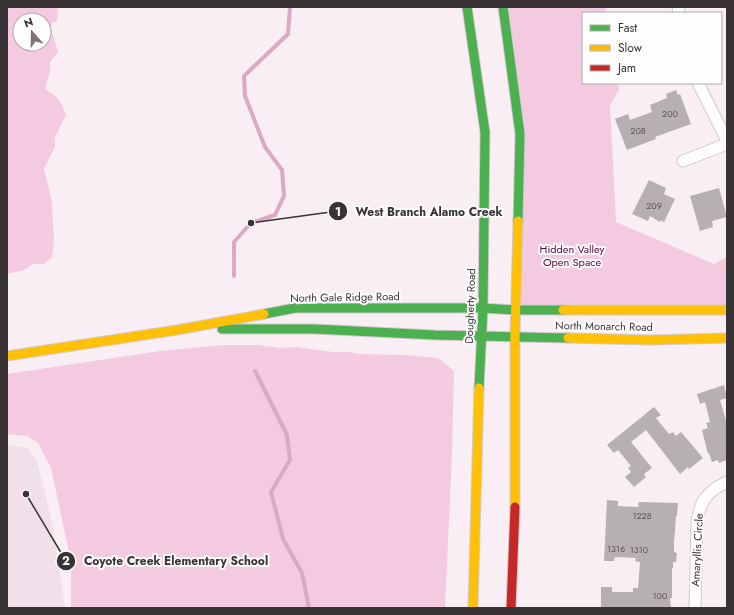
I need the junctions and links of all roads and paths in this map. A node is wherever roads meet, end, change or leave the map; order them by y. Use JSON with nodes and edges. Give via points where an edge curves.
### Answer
{"nodes":[{"id":1,"x":467,"y":7,"type":"edge"},
{"id":2,"x":503,"y":7,"type":"edge"},
{"id":3,"x":698,"y":84,"type":"edge"},
{"id":4,"x":727,"y":142,"type":"edge"},
{"id":5,"x":683,"y":161,"type":"dead end"},
{"id":6,"x":483,"y":308,"type":"junction"},
{"id":7,"x":516,"y":310,"type":"junction"},
{"id":8,"x":727,"y":310,"type":"edge"},
{"id":9,"x":177,"y":330,"type":"junction"},
{"id":10,"x":481,"y":336,"type":"junction"},
{"id":11,"x":515,"y":336,"type":"junction"},
{"id":12,"x":727,"y":338,"type":"edge"},
{"id":13,"x":7,"y":356,"type":"edge"},
{"id":14,"x":727,"y":482,"type":"edge"},
{"id":15,"x":473,"y":608,"type":"edge"},
{"id":16,"x":511,"y":608,"type":"edge"},
{"id":17,"x":695,"y":608,"type":"edge"}],
"edges":[{"from":1,"to":6,"type":"street","name":"Dougherty Road","via":[[485,132]]},
{"from":2,"to":7,"type":"street","via":[[520,134]]},
{"from":3,"to":4,"type":"street"},
{"from":4,"to":5,"type":"street"},
{"from":6,"to":7,"type":"street","name":"North Gale Ridge Road"},
{"from":6,"to":9,"type":"street","name":"North Gale Ridge Road","via":[[295,308]]},
{"from":6,"to":10,"type":"street","name":"Dougherty Road"},
{"from":7,"to":8,"type":"street","name":"North Monarch Road"},
{"from":7,"to":11,"type":"street"},
{"from":9,"to":10,"type":"street","name":"North Gale Ridge Road","via":[[315,329]]},
{"from":9,"to":13,"type":"street","name":"North Gale Ridge Road"},
{"from":10,"to":11,"type":"street","name":"North Monarch Road"},
{"from":10,"to":15,"type":"street","name":"Dougherty Road"},
{"from":11,"to":12,"type":"street","name":"North Monarch Road","via":[[651,340]]},
{"from":11,"to":16,"type":"street"},
{"from":14,"to":17,"type":"street","name":"Amaryllis Circle","via":[[716,487],[703,500],[699,509]]}]}
